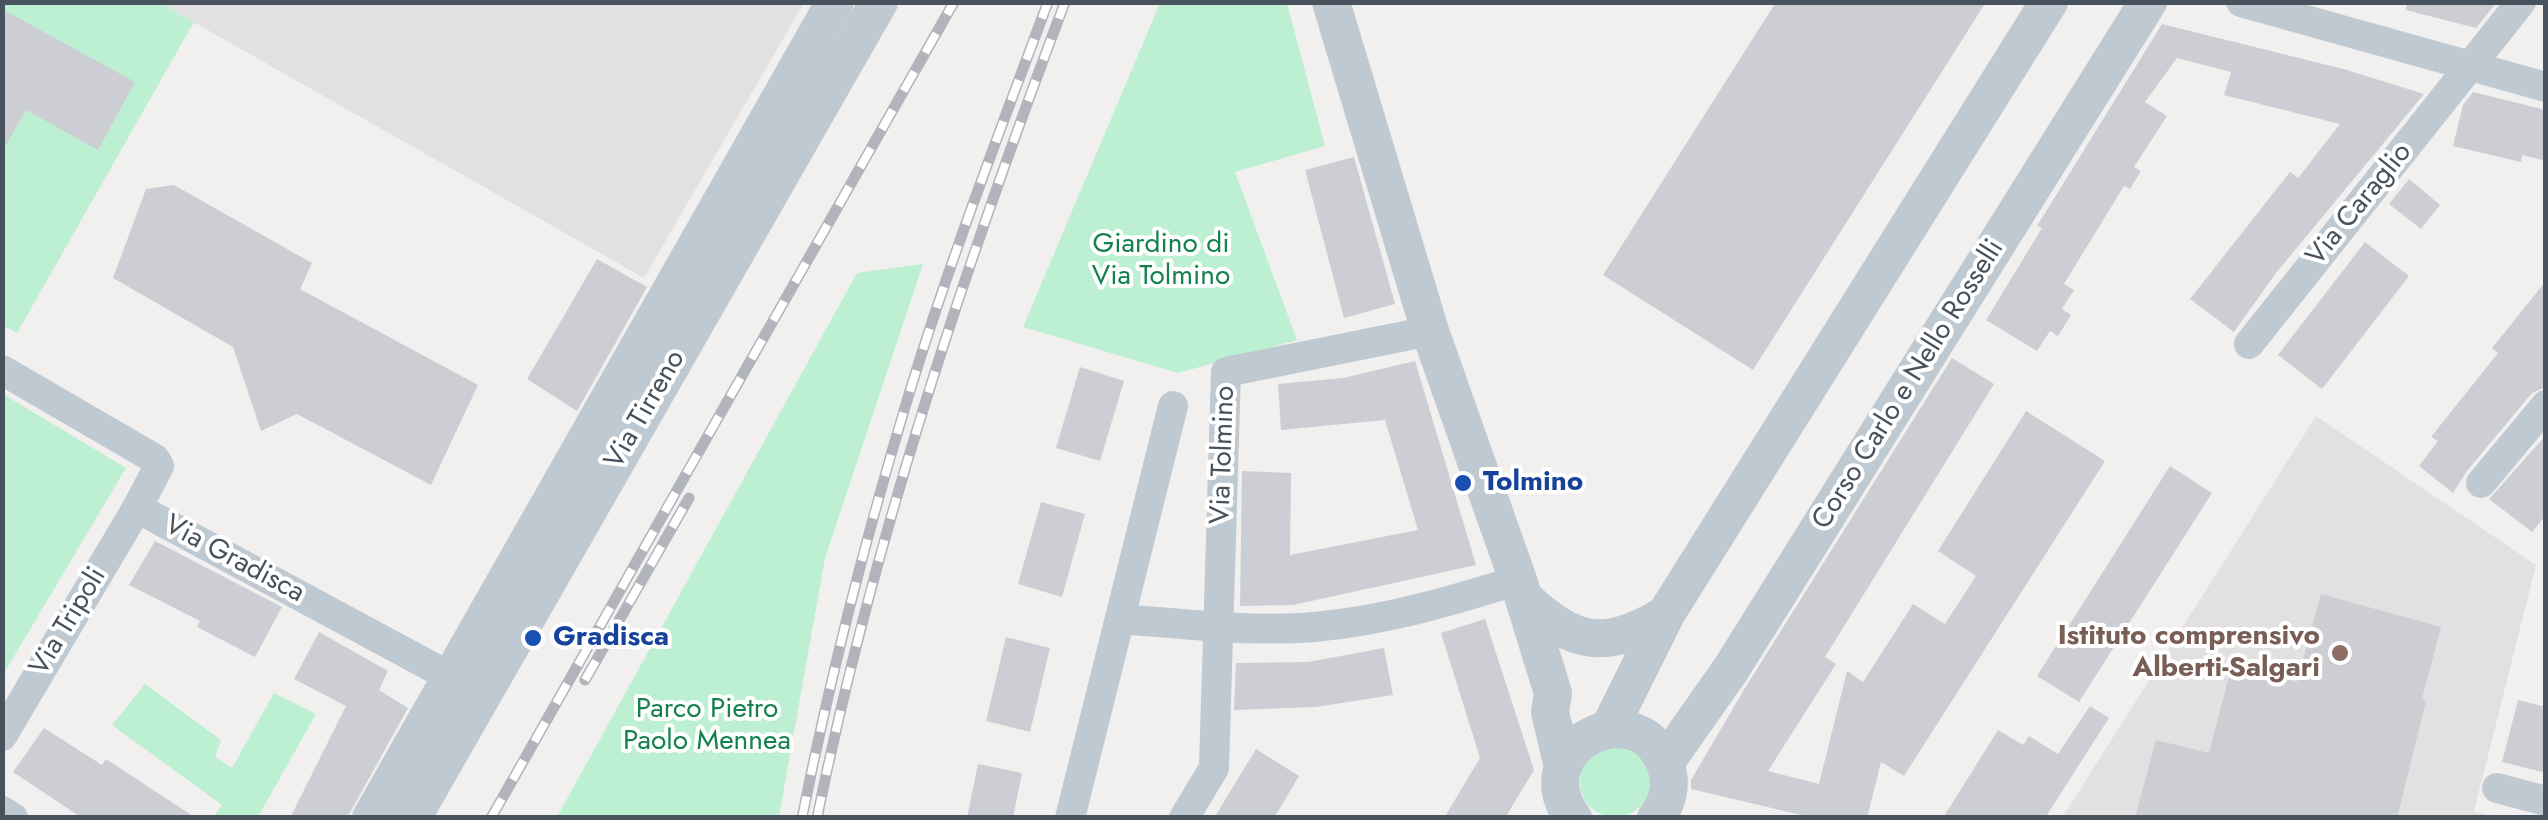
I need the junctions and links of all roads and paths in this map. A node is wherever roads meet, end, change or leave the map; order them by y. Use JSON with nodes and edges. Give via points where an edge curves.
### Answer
{"nodes":[{"id":1,"x":835,"y":2,"type":"edge"},
{"id":2,"x":879,"y":2,"type":"edge"},
{"id":3,"x":1331,"y":2,"type":"edge"},
{"id":4,"x":2048,"y":2,"type":"edge"},
{"id":5,"x":2148,"y":2,"type":"edge"},
{"id":6,"x":2241,"y":2,"type":"edge"},
{"id":7,"x":2521,"y":2,"type":"edge"},
{"id":8,"x":2471,"y":66,"type":"junction"},
{"id":9,"x":2546,"y":86,"type":"edge"},
{"id":10,"x":1430,"y":331,"type":"junction"},
{"id":11,"x":2249,"y":344,"type":"dead end"},
{"id":12,"x":2,"y":370,"type":"edge"},
{"id":13,"x":2546,"y":405,"type":"edge"},
{"id":14,"x":1173,"y":406,"type":"dead end"},
{"id":15,"x":2481,"y":483,"type":"dead end"},
{"id":16,"x":137,"y":508,"type":"junction"},
{"id":17,"x":1521,"y":589,"type":"junction"},
{"id":18,"x":1666,"y":614,"type":"junction"},
{"id":19,"x":1121,"y":620,"type":"junction"},
{"id":20,"x":1218,"y":626,"type":"junction"},
{"id":21,"x":467,"y":685,"type":"junction"},
{"id":22,"x":1553,"y":693,"type":"junction"},
{"id":23,"x":1606,"y":730,"type":"junction"},
{"id":24,"x":2,"y":736,"type":"edge"},
{"id":25,"x":1665,"y":763,"type":"junction"},
{"id":26,"x":1562,"y":772,"type":"junction"},
{"id":27,"x":2498,"y":788,"type":"dead end"},
{"id":28,"x":2546,"y":801,"type":"edge"},
{"id":29,"x":2,"y":811,"type":"edge"},
{"id":30,"x":1187,"y":816,"type":"edge"},
{"id":31,"x":1663,"y":816,"type":"edge"},
{"id":32,"x":13,"y":818,"type":"edge"},
{"id":33,"x":371,"y":818,"type":"edge"},
{"id":34,"x":412,"y":818,"type":"edge"},
{"id":35,"x":1070,"y":818,"type":"edge"},
{"id":36,"x":1541,"y":818,"type":"edge"},
{"id":37,"x":1573,"y":818,"type":"edge"}],
"edges":[{"from":1,"to":21,"type":"street","name":"Via Tirreno"},
{"from":2,"to":21,"type":"street","name":"Via Tirreno"},
{"from":3,"to":10,"type":"street"},
{"from":4,"to":18,"type":"street"},
{"from":5,"to":25,"type":"street","name":"Corso Carlo e Nello Rosselli","via":[[1731,669]]},
{"from":6,"to":8,"type":"street"},
{"from":7,"to":8,"type":"street","name":"Via Caraglio"},
{"from":8,"to":9,"type":"street"},
{"from":8,"to":11,"type":"street","name":"Via Caraglio"},
{"from":10,"to":17,"type":"street"},
{"from":10,"to":20,"type":"street","name":"Via Tolmino","via":[[1226,372]]},
{"from":12,"to":16,"type":"street","name":"Via Gradisca","via":[[156,459],[157,474]]},
{"from":13,"to":15,"type":"street"},
{"from":14,"to":19,"type":"street","name":"Via Tolmino"},
{"from":16,"to":21,"type":"street","name":"Via Gradisca"},
{"from":16,"to":24,"type":"street","name":"Via Tripoli"},
{"from":17,"to":18,"type":"street","via":[[1552,624],[1591,637],[1636,632]]},
{"from":17,"to":20,"type":"street","via":[[1312,628]]},
{"from":17,"to":22,"type":"street"},
{"from":18,"to":23,"type":"street"},
{"from":19,"to":20,"type":"street"},
{"from":19,"to":35,"type":"street","name":"Via Tolmino"},
{"from":20,"to":30,"type":"street","via":[[1214,768]]},
{"from":21,"to":33,"type":"street","name":"Via Tirreno"},
{"from":21,"to":34,"type":"street","name":"Via Tirreno"},
{"from":22,"to":23,"type":"street"},
{"from":22,"to":26,"type":"street","via":[[1550,712]]},
{"from":23,"to":25,"type":"street","via":[[1643,736]]},
{"from":23,"to":26,"type":"street","via":[[1575,746]]},
{"from":25,"to":31,"type":"street"},
{"from":26,"to":36,"type":"street"},
{"from":26,"to":37,"type":"street","via":[[1563,800]]},
{"from":27,"to":28,"type":"street"},
{"from":29,"to":32,"type":"street"}]}
